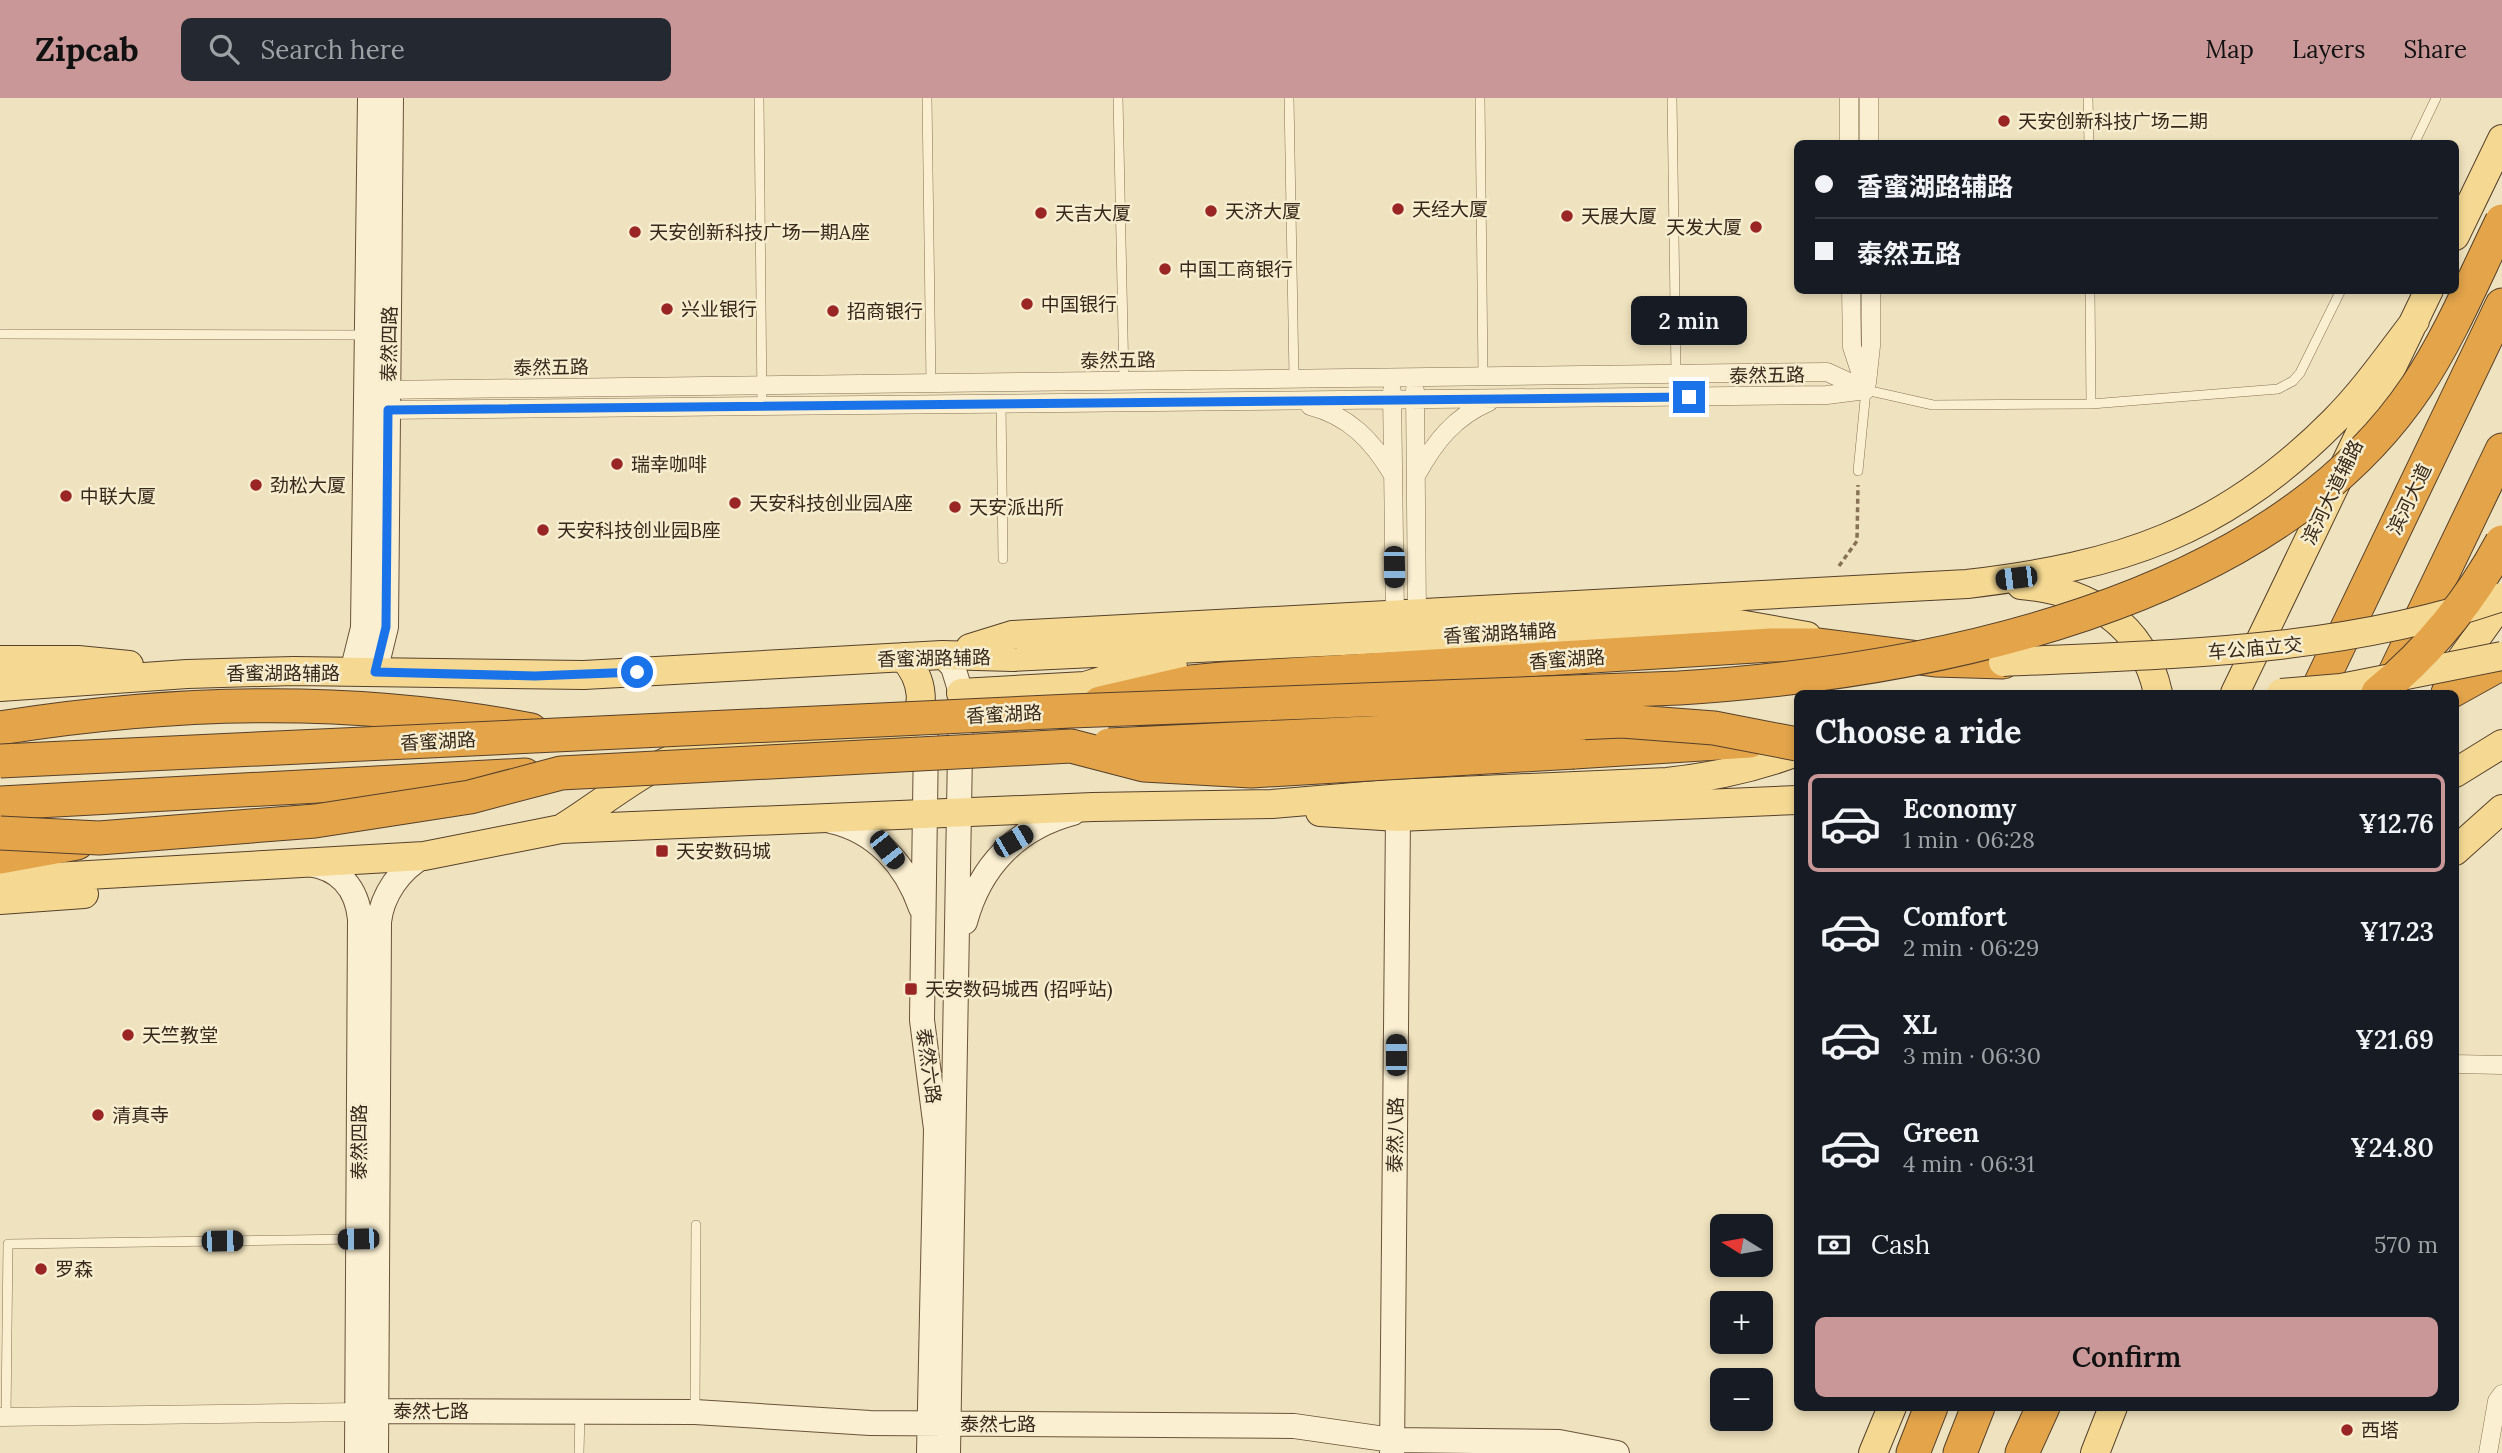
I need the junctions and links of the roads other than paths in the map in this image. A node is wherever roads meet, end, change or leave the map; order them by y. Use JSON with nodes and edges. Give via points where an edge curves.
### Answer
{"nodes":[{"id":1,"x":370,"y":98,"type":"edge"},
{"id":2,"x":391,"y":98,"type":"edge"},
{"id":3,"x":758,"y":98,"type":"edge"},
{"id":4,"x":927,"y":98,"type":"edge"},
{"id":5,"x":1118,"y":98,"type":"edge"},
{"id":6,"x":1289,"y":98,"type":"edge"},
{"id":7,"x":1480,"y":98,"type":"edge"},
{"id":8,"x":1672,"y":98,"type":"edge"},
{"id":9,"x":1849,"y":98,"type":"edge"},
{"id":10,"x":1868,"y":98,"type":"edge"},
{"id":11,"x":2088,"y":98,"type":"edge"},
{"id":12,"x":2436,"y":98,"type":"edge"},
{"id":13,"x":2502,"y":139,"type":"edge"},
{"id":14,"x":1849,"y":140,"type":"edge"},
{"id":15,"x":1869,"y":140,"type":"edge"},
{"id":16,"x":2089,"y":140,"type":"edge"},
{"id":17,"x":2416,"y":140,"type":"edge"},
{"id":18,"x":2502,"y":222,"type":"edge"},
{"id":19,"x":2459,"y":228,"type":"edge"},
{"id":20,"x":1851,"y":294,"type":"edge"},
{"id":21,"x":1871,"y":294,"type":"edge"},
{"id":22,"x":2090,"y":294,"type":"edge"},
{"id":23,"x":2339,"y":294,"type":"edge"},
{"id":24,"x":2427,"y":294,"type":"edge"},
{"id":25,"x":2502,"y":305,"type":"edge"},
{"id":26,"x":2415,"y":321,"type":"junction"},
{"id":27,"x":0,"y":334,"type":"edge"},
{"id":28,"x":367,"y":335,"type":"junction"},
{"id":29,"x":1676,"y":374,"type":"junction"},
{"id":30,"x":1483,"y":376,"type":"junction"},
{"id":31,"x":1391,"y":377,"type":"junction"},
{"id":32,"x":1415,"y":377,"type":"junction"},
{"id":33,"x":1294,"y":379,"type":"junction"},
{"id":34,"x":1124,"y":381,"type":"junction"},
{"id":35,"x":931,"y":383,"type":"junction"},
{"id":36,"x":761,"y":385,"type":"junction"},
{"id":37,"x":1866,"y":390,"type":"junction"},
{"id":38,"x":1496,"y":399,"type":"junction"},
{"id":39,"x":377,"y":400,"type":"junction"},
{"id":40,"x":1392,"y":400,"type":"junction"},
{"id":41,"x":1415,"y":400,"type":"junction"},
{"id":42,"x":1293,"y":401,"type":"junction"},
{"id":43,"x":1001,"y":404,"type":"junction"},
{"id":44,"x":2091,"y":404,"type":"junction"},
{"id":45,"x":762,"y":406,"type":"junction"},
{"id":46,"x":2502,"y":450,"type":"edge"},
{"id":47,"x":1858,"y":471,"type":"road end"},
{"id":48,"x":1393,"y":475,"type":"junction"},
{"id":49,"x":1416,"y":478,"type":"junction"},
{"id":50,"x":2502,"y":542,"type":"edge"},
{"id":51,"x":1003,"y":559,"type":"dead end"},
{"id":52,"x":1967,"y":584,"type":"junction"},
{"id":53,"x":2502,"y":599,"type":"edge"},
{"id":54,"x":1406,"y":614,"type":"junction"},
{"id":55,"x":1264,"y":645,"type":"junction"},
{"id":56,"x":1865,"y":649,"type":"junction"},
{"id":57,"x":942,"y":655,"type":"junction"},
{"id":58,"x":2502,"y":656,"type":"edge"},
{"id":59,"x":903,"y":657,"type":"junction"},
{"id":60,"x":0,"y":660,"type":"edge"},
{"id":61,"x":2003,"y":662,"type":"joint"},
{"id":62,"x":2502,"y":663,"type":"edge"},
{"id":63,"x":363,"y":672,"type":"junction"},
{"id":64,"x":187,"y":674,"type":"junction"},
{"id":65,"x":2157,"y":690,"type":"edge"},
{"id":66,"x":2236,"y":690,"type":"edge"},
{"id":67,"x":2317,"y":690,"type":"edge"},
{"id":68,"x":2317,"y":690,"type":"edge"},
{"id":69,"x":2381,"y":690,"type":"edge"},
{"id":70,"x":2386,"y":690,"type":"edge"},
{"id":71,"x":2440,"y":690,"type":"edge"},
{"id":72,"x":2453,"y":690,"type":"edge"},
{"id":73,"x":961,"y":693,"type":"junction"},
{"id":74,"x":6,"y":694,"type":"edge"},
{"id":75,"x":1071,"y":711,"type":"junction"},
{"id":76,"x":92,"y":714,"type":"junction"},
{"id":77,"x":0,"y":728,"type":"edge"},
{"id":78,"x":1794,"y":735,"type":"edge"},
{"id":79,"x":561,"y":736,"type":"junction"},
{"id":80,"x":1794,"y":743,"type":"edge"},
{"id":81,"x":2502,"y":744,"type":"edge"},
{"id":82,"x":1071,"y":746,"type":"junction"},
{"id":83,"x":1794,"y":753,"type":"edge"},
{"id":84,"x":0,"y":761,"type":"edge"},
{"id":85,"x":2459,"y":771,"type":"edge"},
{"id":86,"x":561,"y":773,"type":"junction"},
{"id":87,"x":1794,"y":800,"type":"edge"},
{"id":88,"x":0,"y":803,"type":"edge"},
{"id":89,"x":1272,"y":804,"type":"junction"},
{"id":90,"x":1093,"y":807,"type":"junction"},
{"id":91,"x":2502,"y":809,"type":"edge"},
{"id":92,"x":959,"y":813,"type":"junction"},
{"id":93,"x":925,"y":814,"type":"junction"},
{"id":94,"x":1398,"y":817,"type":"junction"},
{"id":95,"x":820,"y":819,"type":"junction"},
{"id":96,"x":562,"y":829,"type":"junction"},
{"id":97,"x":0,"y":833,"type":"edge"},
{"id":98,"x":99,"y":838,"type":"junction"},
{"id":99,"x":2459,"y":847,"type":"edge"},
{"id":100,"x":424,"y":856,"type":"junction"},
{"id":101,"x":0,"y":857,"type":"edge"},
{"id":102,"x":305,"y":863,"type":"junction"},
{"id":103,"x":191,"y":871,"type":"junction"},
{"id":104,"x":0,"y":880,"type":"edge"},
{"id":105,"x":0,"y":900,"type":"edge"},
{"id":106,"x":923,"y":914,"type":"junction"},
{"id":107,"x":958,"y":957,"type":"junction"},
{"id":108,"x":2459,"y":1063,"type":"edge"},
{"id":109,"x":2502,"y":1065,"type":"edge"},
{"id":110,"x":696,"y":1225,"type":"dead end"},
{"id":111,"x":358,"y":1239,"type":"junction"},
{"id":112,"x":2502,"y":1394,"type":"edge"},
{"id":113,"x":367,"y":1411,"type":"junction"},
{"id":114,"x":1890,"y":1411,"type":"edge"},
{"id":115,"x":1929,"y":1411,"type":"edge"},
{"id":116,"x":1976,"y":1411,"type":"edge"},
{"id":117,"x":2041,"y":1411,"type":"edge"},
{"id":118,"x":2111,"y":1411,"type":"edge"},
{"id":119,"x":580,"y":1412,"type":"junction"},
{"id":120,"x":695,"y":1412,"type":"junction"},
{"id":121,"x":3,"y":1417,"type":"edge"},
{"id":122,"x":939,"y":1423,"type":"junction"},
{"id":123,"x":1392,"y":1447,"type":"edge"},
{"id":124,"x":356,"y":1453,"type":"edge"},
{"id":125,"x":376,"y":1453,"type":"edge"},
{"id":126,"x":579,"y":1453,"type":"edge"},
{"id":127,"x":929,"y":1453,"type":"edge"},
{"id":128,"x":948,"y":1453,"type":"edge"},
{"id":129,"x":1618,"y":1453,"type":"edge"},
{"id":130,"x":1873,"y":1453,"type":"edge"},
{"id":131,"x":1913,"y":1453,"type":"edge"},
{"id":132,"x":1959,"y":1453,"type":"edge"},
{"id":133,"x":2022,"y":1453,"type":"edge"},
{"id":134,"x":2095,"y":1453,"type":"edge"},
{"id":135,"x":2488,"y":1453,"type":"edge"}],
"edges":[{"from":1,"to":28,"type":"street","name":"泰然四路"},
{"from":2,"to":39,"type":"street","name":"泰然四路"},
{"from":3,"to":36,"type":"lane"},
{"from":4,"to":35,"type":"lane"},
{"from":5,"to":34,"type":"lane"},
{"from":6,"to":33,"type":"lane"},
{"from":7,"to":30,"type":"lane"},
{"from":8,"to":29,"type":"lane"},
{"from":9,"to":14,"type":"street"},
{"from":10,"to":15,"type":"street"},
{"from":11,"to":16,"type":"lane"},
{"from":12,"to":17,"type":"lane"},
{"from":13,"to":19,"type":"main road"},
{"from":18,"to":75,"type":"highway","bridge":true,"via":[[2417,386],[2331,482],[2230,549],[2094,610],[2009,638],[1933,655],[1763,682]]},
{"from":20,"to":37,"type":"street","via":[[1852,347]]},
{"from":21,"to":37,"type":"street"},
{"from":22,"to":44,"type":"lane"},
{"from":23,"to":44,"type":"lane","name":"泰然五路","via":[[2300,373],[2286,386]]},
{"from":24,"to":26,"type":"main road","name":"滨河大道辅路"},
{"from":25,"to":67,"type":"highway","name":"滨河大道"},
{"from":26,"to":52,"type":"main road","via":[[2336,420],[2289,464],[2186,532],[2064,570]]},
{"from":26,"to":66,"type":"main road","name":"滨河大道辅路"},
{"from":27,"to":28,"type":"lane"},
{"from":28,"to":39,"type":"street","name":"泰然四路"},
{"from":29,"to":30,"type":"street","name":"泰然五路"},
{"from":29,"to":37,"type":"street","name":"泰然五路","via":[[1827,372]]},
{"from":30,"to":32,"type":"street","name":"泰然五路"},
{"from":31,"to":32,"type":"street","name":"泰然五路"},
{"from":31,"to":33,"type":"street","name":"泰然五路"},
{"from":31,"to":40,"type":"street"},
{"from":32,"to":41,"type":"street"},
{"from":33,"to":34,"type":"street","name":"泰然五路"},
{"from":34,"to":35,"type":"street","name":"泰然五路"},
{"from":35,"to":36,"type":"street","name":"泰然五路"},
{"from":36,"to":39,"type":"street","name":"泰然五路"},
{"from":36,"to":45,"type":"lane"},
{"from":37,"to":38,"type":"street","name":"泰然五路","via":[[1827,395]]},
{"from":37,"to":44,"type":"lane","name":"泰然五路","via":[[1933,405]]},
{"from":37,"to":47,"type":"lane"},
{"from":38,"to":41,"type":"street","name":"泰然五路"},
{"from":38,"to":49,"type":"street","via":[[1473,409],[1442,434]]},
{"from":39,"to":45,"type":"street","name":"泰然五路"},
{"from":39,"to":63,"type":"street","name":"泰然四路","via":[[386,627]]},
{"from":40,"to":41,"type":"street","name":"泰然五路"},
{"from":40,"to":42,"type":"street","name":"泰然五路"},
{"from":40,"to":48,"type":"street"},
{"from":41,"to":49,"type":"street"},
{"from":42,"to":43,"type":"street","name":"泰然五路"},
{"from":42,"to":48,"type":"street","via":[[1321,408],[1353,425]]},
{"from":43,"to":45,"type":"street","name":"泰然五路"},
{"from":43,"to":51,"type":"lane"},
{"from":46,"to":70,"type":"highway"},
{"from":48,"to":54,"type":"street"},
{"from":49,"to":54,"type":"street"},
{"from":50,"to":69,"type":"highway","bridge":true,"via":[[2450,622]]},
{"from":52,"to":54,"type":"main road"},
{"from":52,"to":65,"type":"main road","via":[[2046,587],[2105,611],[2143,648]]},
{"from":53,"to":61,"type":"main road","name":"车公庙立交","bridge":true,"via":[[2388,629],[2272,648]]},
{"from":53,"to":71,"type":"main road"},
{"from":54,"to":57,"type":"main road","via":[[1012,635]]},
{"from":55,"to":56,"type":"main road","name":"香蜜湖路辅路","via":[[1696,624],[1780,629]]},
{"from":55,"to":57,"type":"main road","name":"香蜜湖路辅路","via":[[1013,657]]},
{"from":55,"to":73,"type":"main road","via":[[1195,666],[1137,670],[1085,686]]},
{"from":56,"to":61,"type":"highway","name":"香蜜湖路","via":[[1935,660]]},
{"from":56,"to":75,"type":"highway","name":"香蜜湖路","bridge":true,"via":[[1771,645],[1191,682]]},
{"from":57,"to":59,"type":"main road","name":"香蜜湖路辅路"},
{"from":57,"to":73,"type":"street","name":"泰然六路","via":[[953,667]]},
{"from":58,"to":68,"type":"main road","bridge":true},
{"from":59,"to":63,"type":"main road","name":"香蜜湖路辅路","via":[[584,675]]},
{"from":59,"to":96,"type":"main road","via":[[915,670],[922,690],[919,710],[904,730],[877,737],[742,743],[695,751],[664,763]]},
{"from":60,"to":64,"type":"main road","via":[[78,660]]},
{"from":62,"to":72,"type":"highway"},
{"from":63,"to":64,"type":"main road","name":"香蜜湖路辅路"},
{"from":64,"to":74,"type":"main road","name":"香蜜湖路辅路"},
{"from":73,"to":92,"type":"street","name":"泰然六路"},
{"from":73,"to":93,"type":"street","name":"泰然六路","via":[[937,710],[927,731]]},
{"from":74,"to":76,"type":"highway"},
{"from":75,"to":79,"type":"highway","name":"香蜜湖路","bridge":true},
{"from":76,"to":77,"type":"highway"},
{"from":76,"to":79,"type":"highway","bridge":true,"via":[[276,706],[360,708],[470,718]]},
{"from":78,"to":82,"type":"highway","name":"香蜜湖路","bridge":true,"via":[[1251,771],[1144,765]]},
{"from":79,"to":84,"type":"highway","name":"香蜜湖路","bridge":true},
{"from":80,"to":82,"type":"highway","bridge":true,"via":[[1714,728],[1622,721]]},
{"from":81,"to":85,"type":"main road"},
{"from":82,"to":86,"type":"highway","name":"香蜜湖路","bridge":true},
{"from":83,"to":89,"type":"main road","via":[[1713,777],[1667,782]]},
{"from":86,"to":88,"type":"highway","name":"香蜜湖路","bridge":true},
{"from":86,"to":98,"type":"highway","bridge":true,"via":[[470,797],[392,810]]},
{"from":87,"to":94,"type":"main road"},
{"from":89,"to":90,"type":"main road"},
{"from":89,"to":94,"type":"main road","via":[[1359,817]]},
{"from":90,"to":92,"type":"main road"},
{"from":90,"to":107,"type":"street","name":"泰然六路","via":[[1050,819],[1013,841],[992,863],[975,891]]},
{"from":91,"to":99,"type":"main road"},
{"from":92,"to":93,"type":"main road"},
{"from":92,"to":107,"type":"street","name":"泰然六路"},
{"from":93,"to":95,"type":"main road"},
{"from":93,"to":106,"type":"street","name":"泰然六路"},
{"from":94,"to":123,"type":"street","name":"泰然八路"},
{"from":95,"to":96,"type":"main road"},
{"from":95,"to":106,"type":"street","via":[[859,830],[887,850],[914,889]]},
{"from":96,"to":100,"type":"main road"},
{"from":97,"to":98,"type":"highway","bridge":true},
{"from":98,"to":101,"type":"highway","bridge":true},
{"from":100,"to":102,"type":"main road"},
{"from":100,"to":113,"type":"street","name":"泰然四路","via":[[408,866],[393,885],[379,922]]},
{"from":102,"to":103,"type":"main road"},
{"from":102,"to":111,"type":"street","name":"泰然四路","via":[[341,877],[359,904]]},
{"from":103,"to":104,"type":"main road"},
{"from":103,"to":105,"type":"main road","via":[[97,893]]},
{"from":106,"to":122,"type":"street","name":"泰然六路","via":[[922,1020],[936,1122]]},
{"from":107,"to":122,"type":"street","name":"泰然六路"},
{"from":108,"to":109,"type":"street"},
{"from":110,"to":120,"type":"lane"},
{"from":111,"to":113,"type":"street","name":"泰然四路"},
{"from":111,"to":121,"type":"lane","via":[[8,1244]]},
{"from":112,"to":135,"type":"street"},
{"from":113,"to":119,"type":"street","name":"泰然七路"},
{"from":113,"to":121,"type":"street"},
{"from":113,"to":124,"type":"street","name":"泰然四路"},
{"from":113,"to":125,"type":"street","name":"泰然四路"},
{"from":114,"to":130,"type":"main road"},
{"from":115,"to":131,"type":"highway"},
{"from":116,"to":132,"type":"highway"},
{"from":117,"to":133,"type":"highway"},
{"from":118,"to":134,"type":"main road"},
{"from":119,"to":120,"type":"street","name":"泰然七路"},
{"from":119,"to":126,"type":"lane"},
{"from":120,"to":122,"type":"street","name":"泰然七路"},
{"from":122,"to":123,"type":"street","name":"泰然七路","via":[[1294,1426]]},
{"from":122,"to":127,"type":"street","name":"泰然六路"},
{"from":122,"to":128,"type":"street","name":"泰然六路"},
{"from":123,"to":129,"type":"street","name":"泰然七路","via":[[1542,1441]]}]}
